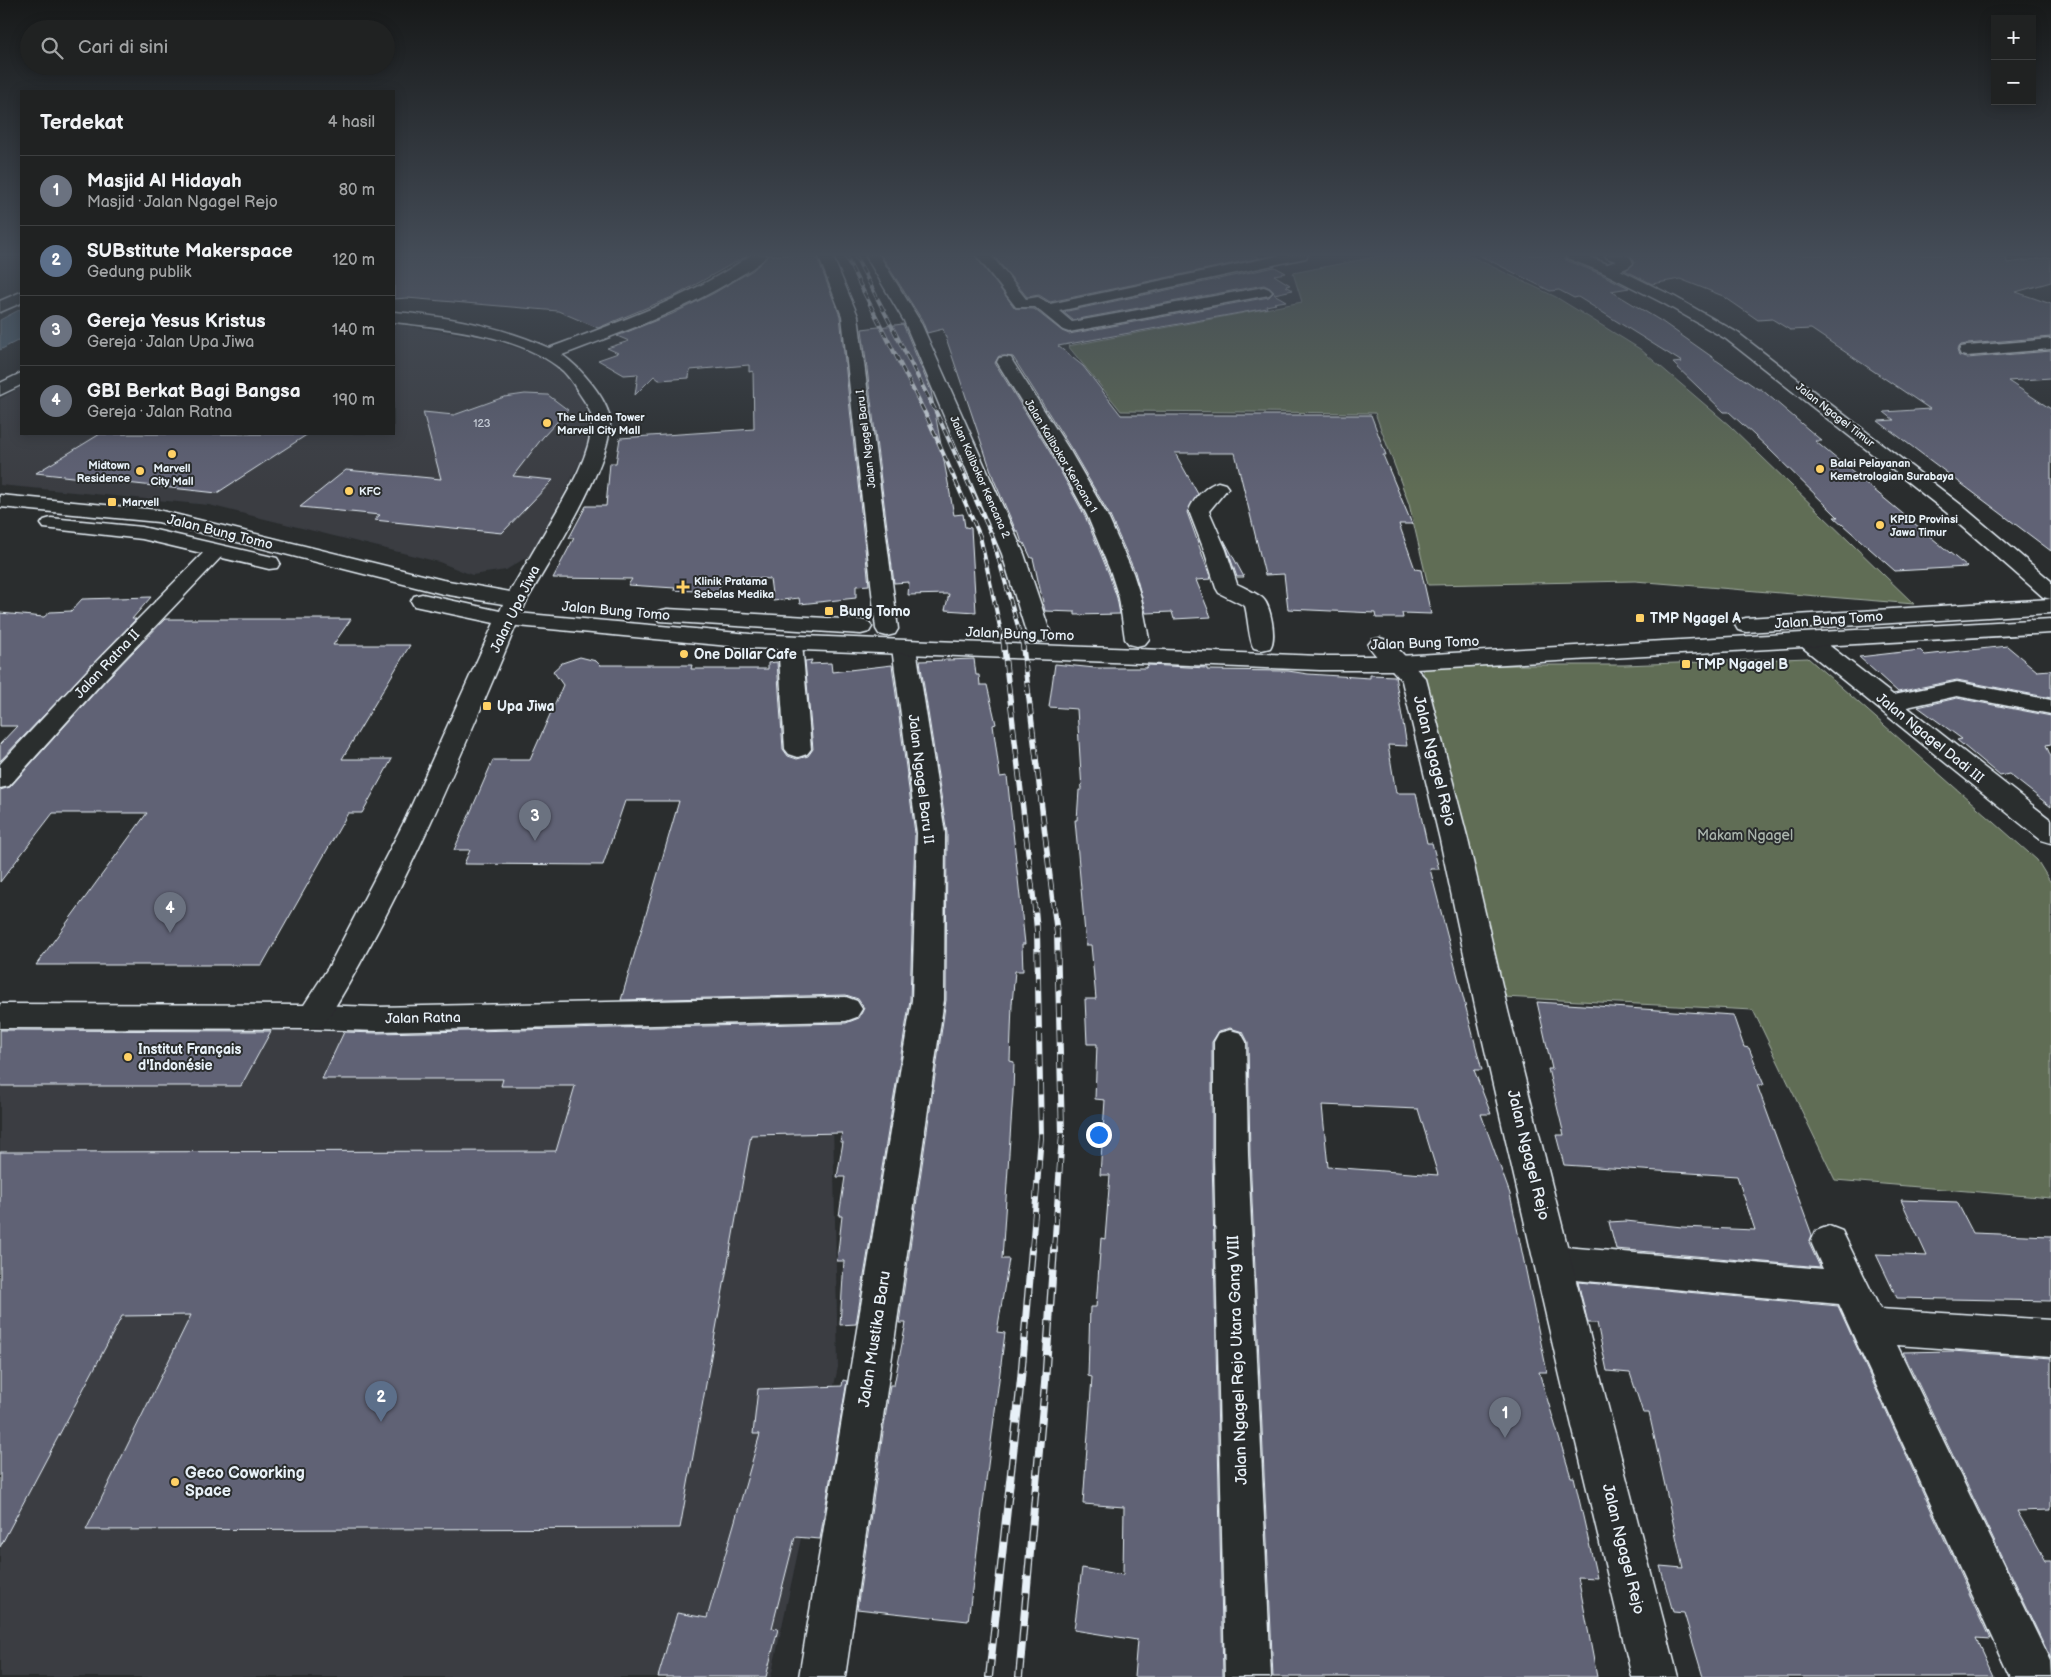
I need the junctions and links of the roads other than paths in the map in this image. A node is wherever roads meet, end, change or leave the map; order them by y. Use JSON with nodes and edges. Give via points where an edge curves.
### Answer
{"nodes":[{"id":1,"x":489,"y":333,"type":"edge"},
{"id":2,"x":602,"y":333,"type":"edge"},
{"id":3,"x":852,"y":333,"type":"edge"},
{"id":4,"x":917,"y":333,"type":"edge"},
{"id":5,"x":1726,"y":333,"type":"edge"},
{"id":6,"x":2051,"y":344,"type":"edge"},
{"id":7,"x":1967,"y":351,"type":"dead end"},
{"id":8,"x":549,"y":354,"type":"junction"},
{"id":9,"x":1004,"y":362,"type":"dead end"},
{"id":10,"x":20,"y":379,"type":"edge"},
{"id":11,"x":0,"y":390,"type":"edge"},
{"id":12,"x":1218,"y":488,"type":"dead end"},
{"id":13,"x":0,"y":501,"type":"edge"},
{"id":14,"x":0,"y":519,"type":"edge"},
{"id":15,"x":216,"y":551,"type":"junction"},
{"id":16,"x":2051,"y":592,"type":"edge"},
{"id":17,"x":2051,"y":606,"type":"edge"},
{"id":18,"x":511,"y":610,"type":"junction"},
{"id":19,"x":2051,"y":626,"type":"edge"},
{"id":20,"x":1040,"y":635,"type":"junction"},
{"id":21,"x":895,"y":638,"type":"junction"},
{"id":22,"x":1137,"y":639,"type":"junction"},
{"id":23,"x":1809,"y":641,"type":"junction"},
{"id":24,"x":790,"y":643,"type":"junction"},
{"id":25,"x":1262,"y":643,"type":"junction"},
{"id":26,"x":1389,"y":654,"type":"junction"},
{"id":27,"x":1887,"y":704,"type":"junction"},
{"id":28,"x":2051,"y":708,"type":"edge"},
{"id":29,"x":798,"y":748,"type":"dead end"},
{"id":30,"x":0,"y":780,"type":"edge"},
{"id":31,"x":2051,"y":834,"type":"edge"},
{"id":32,"x":928,"y":1000,"type":"joint"},
{"id":33,"x":846,"y":1009,"type":"dead end"},
{"id":34,"x":0,"y":1016,"type":"edge"},
{"id":35,"x":313,"y":1017,"type":"junction"},
{"id":36,"x":1230,"y":1042,"type":"dead end"},
{"id":37,"x":1829,"y":1242,"type":"dead end"},
{"id":38,"x":1554,"y":1262,"type":"junction"},
{"id":39,"x":1851,"y":1288,"type":"junction"},
{"id":40,"x":1868,"y":1326,"type":"junction"},
{"id":41,"x":2051,"y":1338,"type":"edge"},
{"id":42,"x":822,"y":1677,"type":"edge"},
{"id":43,"x":1248,"y":1677,"type":"edge"},
{"id":44,"x":1655,"y":1677,"type":"edge"},
{"id":45,"x":2034,"y":1677,"type":"edge"}],
"edges":[{"from":1,"to":8,"type":"main road","name":"Jalan Upa Jiwa"},
{"from":2,"to":8,"type":"main road"},
{"from":3,"to":21,"type":"main road","name":"Jalan Ngagel Baru I"},
{"from":4,"to":20,"type":"main road","name":"Jalan Kalibokor Kencana 2","via":[[1013,554]]},
{"from":5,"to":16,"type":"main road","name":"Jalan Ngagel Timur","via":[[1953,508]]},
{"from":6,"to":7,"type":"main road"},
{"from":8,"to":18,"type":"main road","name":"Jalan Upa Jiwa","via":[[580,380],[596,406],[601,424],[584,478]]},
{"from":9,"to":22,"type":"main road","name":"Jalan Kalibokor Kencana 1","via":[[1098,515],[1130,598]]},
{"from":10,"to":11,"type":"main road"},
{"from":12,"to":25,"type":"main road","via":[[1199,512],[1227,588],[1255,602]]},
{"from":13,"to":18,"type":"main road","name":"Jalan Bung Tomo","via":[[158,516],[443,587]]},
{"from":14,"to":15,"type":"main road","name":"Jalan Bung Tomo","via":[[142,533]]},
{"from":15,"to":18,"type":"main road","name":"Jalan Bung Tomo","via":[[456,609]]},
{"from":15,"to":30,"type":"main road","name":"Jalan Ratna II"},
{"from":17,"to":26,"type":"main road","name":"Jalan Bung Tomo","via":[[1624,633]]},
{"from":18,"to":21,"type":"main road","name":"Jalan Bung Tomo","via":[[586,611]]},
{"from":18,"to":24,"type":"main road","name":"Jalan Bung Tomo","via":[[626,631]]},
{"from":18,"to":35,"type":"main road","name":"Jalan Upa Jiwa","via":[[418,822],[341,973]]},
{"from":19,"to":23,"type":"main road","name":"Jalan Bung Tomo"},
{"from":20,"to":21,"type":"main road","name":"Jalan Bung Tomo"},
{"from":20,"to":22,"type":"main road","name":"Jalan Bung Tomo"},
{"from":21,"to":24,"type":"main road","name":"Jalan Bung Tomo"},
{"from":21,"to":26,"type":"main road","name":"Jalan Bung Tomo","via":[[1320,662]]},
{"from":21,"to":32,"type":"main road","name":"Jalan Ngagel Baru II","via":[[931,833]]},
{"from":22,"to":25,"type":"main road","name":"Jalan Bung Tomo"},
{"from":23,"to":26,"type":"main road","name":"Jalan Bung Tomo"},
{"from":23,"to":27,"type":"main road","name":"Jalan Ngagel Dadi III"},
{"from":24,"to":29,"type":"main road"},
{"from":25,"to":26,"type":"main road","name":"Jalan Bung Tomo"},
{"from":26,"to":38,"type":"main road","name":"Jalan Ngagel Rejo","via":[[1414,679]]},
{"from":27,"to":28,"type":"main road","via":[[1957,689]]},
{"from":27,"to":31,"type":"main road","name":"Jalan Ngagel Dadi III"},
{"from":32,"to":42,"type":"main road","name":"Jalan Mustika Baru"},
{"from":33,"to":35,"type":"main road","name":"Jalan Ratna","via":[[378,1019]]},
{"from":34,"to":35,"type":"main road","name":"Jalan Ratna"},
{"from":36,"to":43,"type":"main road","name":"Jalan Ngagel Rejo Utara Gang VIII"},
{"from":37,"to":39,"type":"main road"},
{"from":38,"to":39,"type":"main road"},
{"from":38,"to":44,"type":"main road","name":"Jalan Ngagel Rejo"},
{"from":39,"to":40,"type":"main road"},
{"from":40,"to":41,"type":"main road"},
{"from":40,"to":45,"type":"main road"}]}
